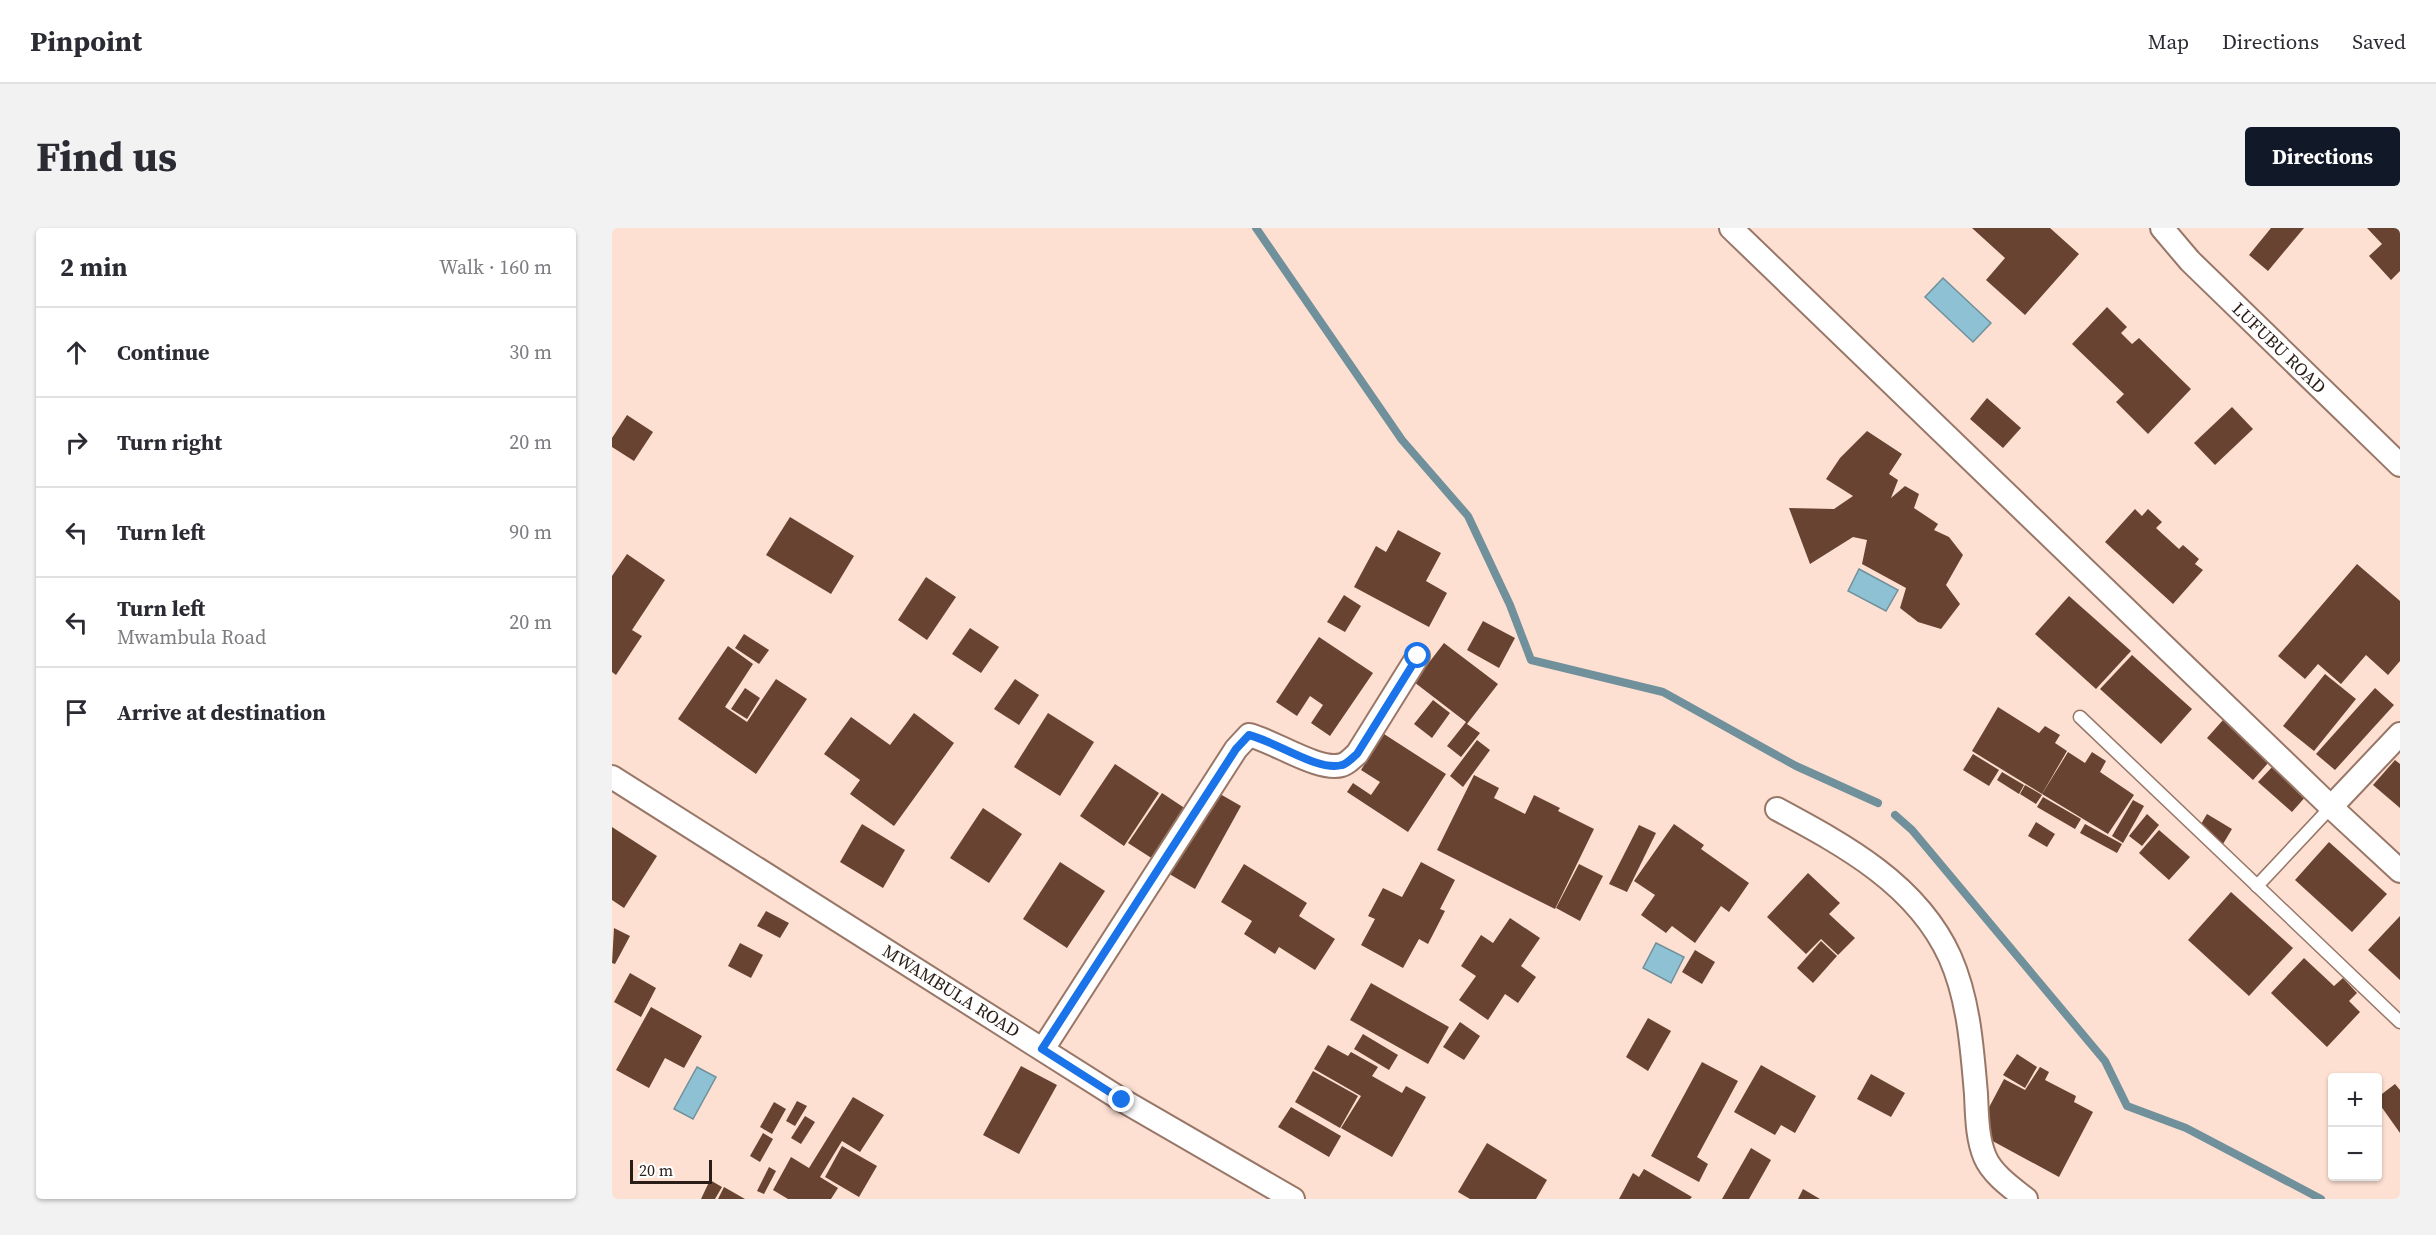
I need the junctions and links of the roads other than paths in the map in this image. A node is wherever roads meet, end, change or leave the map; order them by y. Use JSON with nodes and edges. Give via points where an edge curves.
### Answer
{"nodes":[{"id":1,"x":1731,"y":228,"type":"edge"},
{"id":2,"x":2162,"y":228,"type":"edge"},
{"id":3,"x":2400,"y":465,"type":"edge"},
{"id":4,"x":1418,"y":656,"type":"dead end"},
{"id":5,"x":2080,"y":717,"type":"dead end"},
{"id":6,"x":2400,"y":734,"type":"edge"},
{"id":7,"x":612,"y":777,"type":"edge"},
{"id":8,"x":2331,"y":807,"type":"junction"},
{"id":9,"x":1777,"y":809,"type":"dead end"},
{"id":10,"x":2400,"y":871,"type":"edge"},
{"id":11,"x":2257,"y":886,"type":"junction"},
{"id":12,"x":2400,"y":1022,"type":"edge"},
{"id":13,"x":1042,"y":1049,"type":"junction"},
{"id":14,"x":1293,"y":1199,"type":"edge"},
{"id":15,"x":2026,"y":1199,"type":"edge"}],
"edges":[{"from":1,"to":8,"type":"street"},
{"from":2,"to":3,"type":"street","name":"LUFUBU ROAD","via":[[2190,261]]},
{"from":4,"to":13,"type":"street","via":[[1357,754],[1344,765],[1328,767],[1249,735]]},
{"from":5,"to":11,"type":"lane"},
{"from":6,"to":8,"type":"street"},
{"from":7,"to":13,"type":"street","name":"MWAMBULA ROAD"},
{"from":8,"to":10,"type":"street"},
{"from":8,"to":11,"type":"lane"},
{"from":9,"to":15,"type":"street","via":[[1847,847],[1888,877],[1932,928],[1950,956],[1965,998],[1985,1158]]},
{"from":11,"to":12,"type":"lane"},
{"from":13,"to":14,"type":"street","name":"MWAMBULA ROAD"}]}
